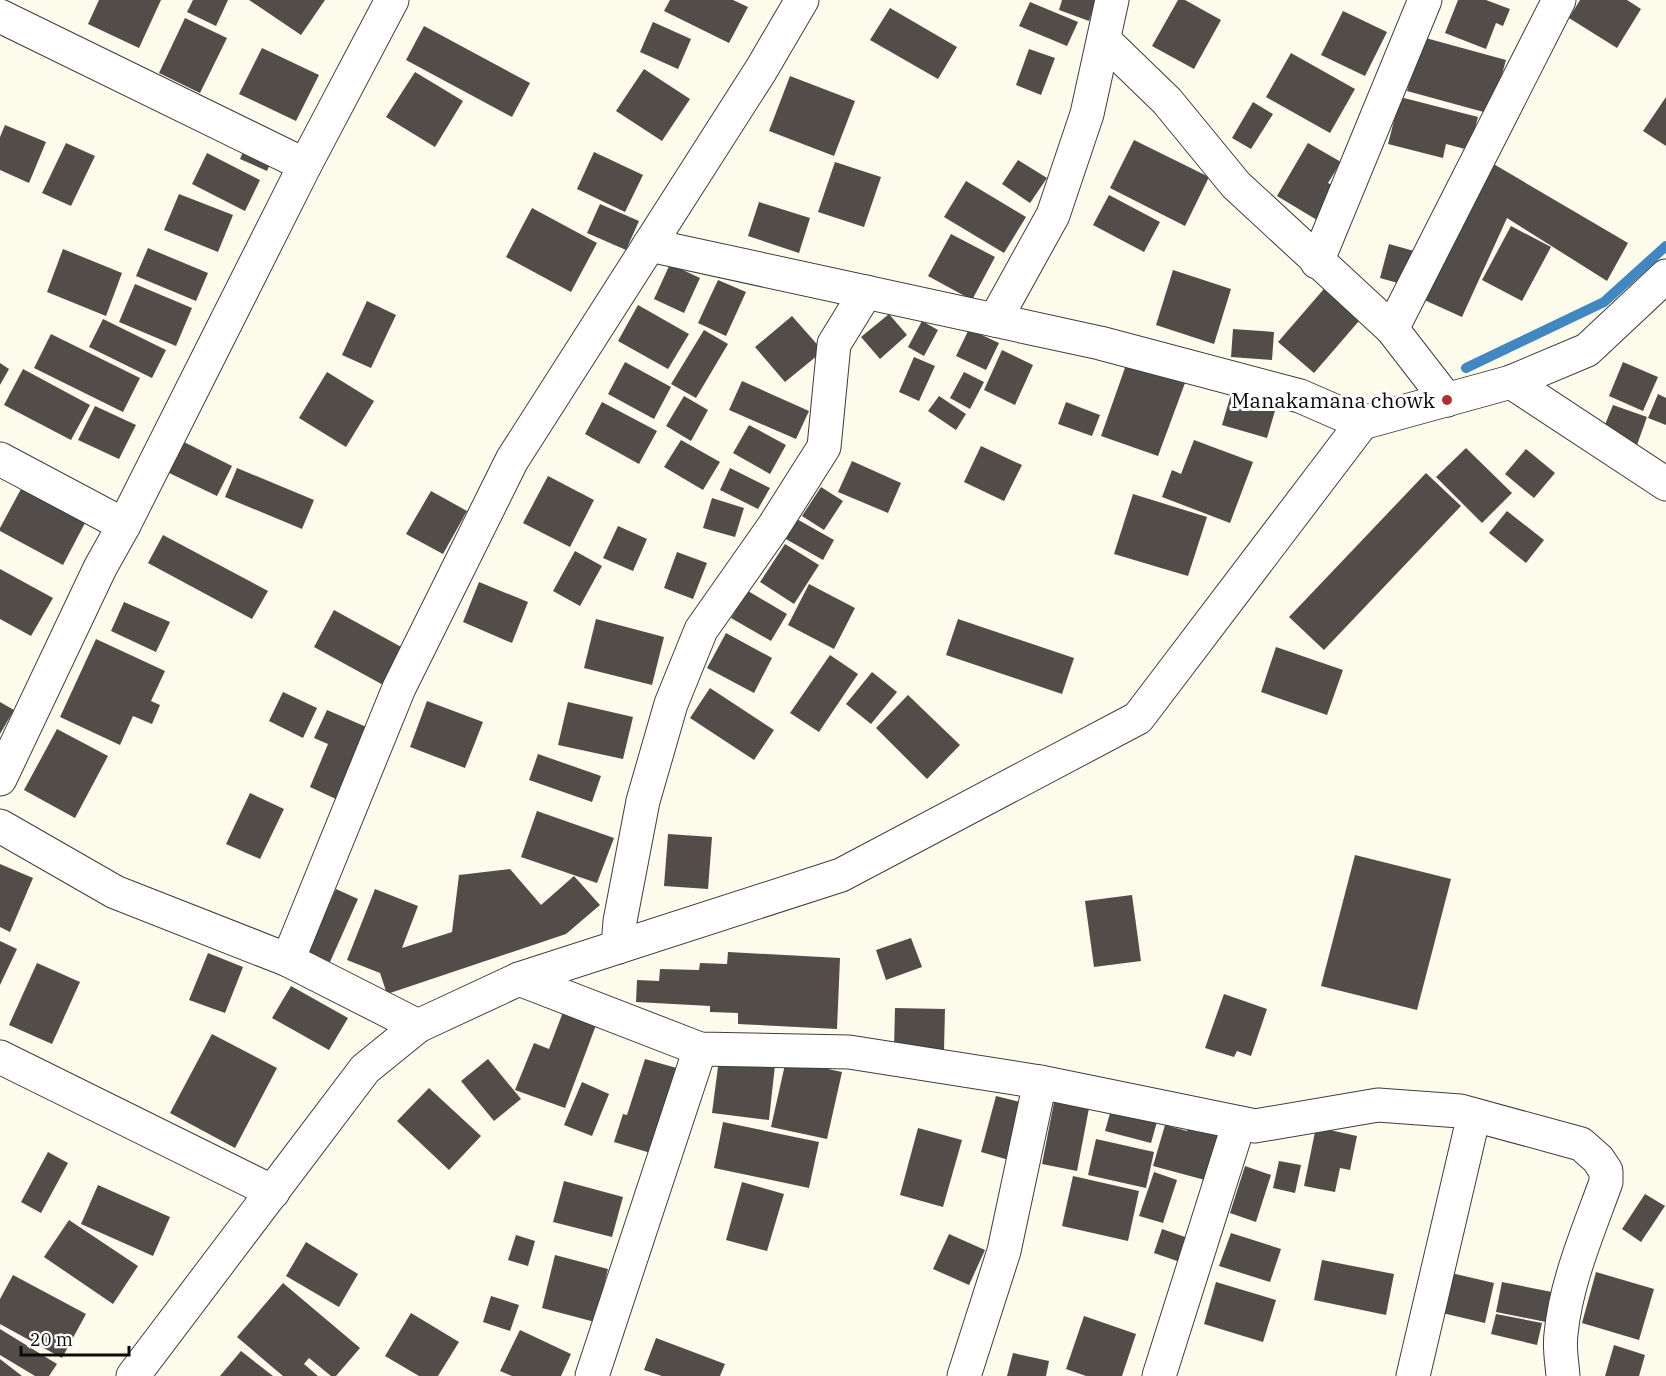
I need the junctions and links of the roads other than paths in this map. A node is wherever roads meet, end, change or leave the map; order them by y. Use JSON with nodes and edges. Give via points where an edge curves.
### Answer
{"nodes":[{"id":1,"x":392,"y":0,"type":"edge"},
{"id":2,"x":802,"y":0,"type":"edge"},
{"id":3,"x":1112,"y":0,"type":"edge"},
{"id":4,"x":1425,"y":0,"type":"edge"},
{"id":5,"x":1559,"y":0,"type":"edge"},
{"id":6,"x":0,"y":16,"type":"edge"},
{"id":7,"x":1104,"y":40,"type":"junction"},
{"id":8,"x":305,"y":165,"type":"junction"},
{"id":9,"x":650,"y":245,"type":"junction"},
{"id":10,"x":1317,"y":262,"type":"junction"},
{"id":11,"x":1666,"y":276,"type":"edge"},
{"id":12,"x":866,"y":292,"type":"junction"},
{"id":13,"x":995,"y":320,"type":"junction"},
{"id":14,"x":1392,"y":329,"type":"junction"},
{"id":15,"x":1511,"y":382,"type":"junction"},
{"id":16,"x":1447,"y":400,"type":"junction"},
{"id":17,"x":1362,"y":423,"type":"junction"},
{"id":18,"x":0,"y":459,"type":"edge"},
{"id":19,"x":1666,"y":484,"type":"edge"},
{"id":20,"x":124,"y":525,"type":"junction"},
{"id":21,"x":0,"y":779,"type":"edge"},
{"id":22,"x":0,"y":826,"type":"edge"},
{"id":23,"x":618,"y":947,"type":"junction"},
{"id":24,"x":288,"y":960,"type":"junction"},
{"id":25,"x":519,"y":979,"type":"junction"},
{"id":26,"x":418,"y":1026,"type":"junction"},
{"id":27,"x":700,"y":1049,"type":"junction"},
{"id":28,"x":0,"y":1057,"type":"edge"},
{"id":29,"x":1040,"y":1082,"type":"junction"},
{"id":30,"x":1474,"y":1115,"type":"junction"},
{"id":31,"x":1239,"y":1123,"type":"junction"},
{"id":32,"x":273,"y":1192,"type":"junction"},
{"id":33,"x":133,"y":1376,"type":"edge"},
{"id":34,"x":592,"y":1376,"type":"edge"},
{"id":35,"x":964,"y":1376,"type":"edge"},
{"id":36,"x":1159,"y":1376,"type":"edge"},
{"id":37,"x":1413,"y":1376,"type":"edge"},
{"id":38,"x":1563,"y":1376,"type":"edge"}],
"edges":[{"from":1,"to":8,"type":"street"},
{"from":2,"to":9,"type":"street"},
{"from":3,"to":7,"type":"street"},
{"from":4,"to":10,"type":"street"},
{"from":5,"to":14,"type":"street"},
{"from":6,"to":8,"type":"street"},
{"from":7,"to":10,"type":"street","via":[[1167,101],[1236,185]]},
{"from":7,"to":13,"type":"street","via":[[1087,114],[1053,215]]},
{"from":8,"to":20,"type":"street"},
{"from":9,"to":12,"type":"street"},
{"from":9,"to":24,"type":"street","via":[[507,470],[399,688]]},
{"from":10,"to":14,"type":"street"},
{"from":11,"to":15,"type":"street","via":[[1587,350]]},
{"from":12,"to":13,"type":"street"},
{"from":12,"to":23,"type":"street","via":[[834,344],[824,447],[702,630],[671,704],[642,801]]},
{"from":13,"to":17,"type":"street","via":[[1100,343],[1300,396]]},
{"from":14,"to":16,"type":"street"},
{"from":15,"to":16,"type":"street"},
{"from":15,"to":19,"type":"street"},
{"from":16,"to":17,"type":"street"},
{"from":17,"to":23,"type":"street","via":[[1138,718],[841,875]]},
{"from":18,"to":20,"type":"street"},
{"from":20,"to":21,"type":"street"},
{"from":22,"to":24,"type":"street","via":[[115,892]]},
{"from":23,"to":25,"type":"street"},
{"from":24,"to":26,"type":"street"},
{"from":25,"to":26,"type":"street"},
{"from":25,"to":27,"type":"street"},
{"from":26,"to":32,"type":"street","via":[[365,1069]]},
{"from":27,"to":29,"type":"street","via":[[849,1052]]},
{"from":27,"to":34,"type":"street"},
{"from":28,"to":32,"type":"street"},
{"from":29,"to":31,"type":"street"},
{"from":29,"to":35,"type":"street","via":[[1004,1251]]},
{"from":30,"to":31,"type":"street","via":[[1378,1105],[1279,1123]]},
{"from":30,"to":37,"type":"street"},
{"from":30,"to":38,"type":"street","via":[[1581,1144],[1606,1172],[1565,1307],[1560,1336]]},
{"from":31,"to":36,"type":"street"},
{"from":32,"to":33,"type":"street"}]}
